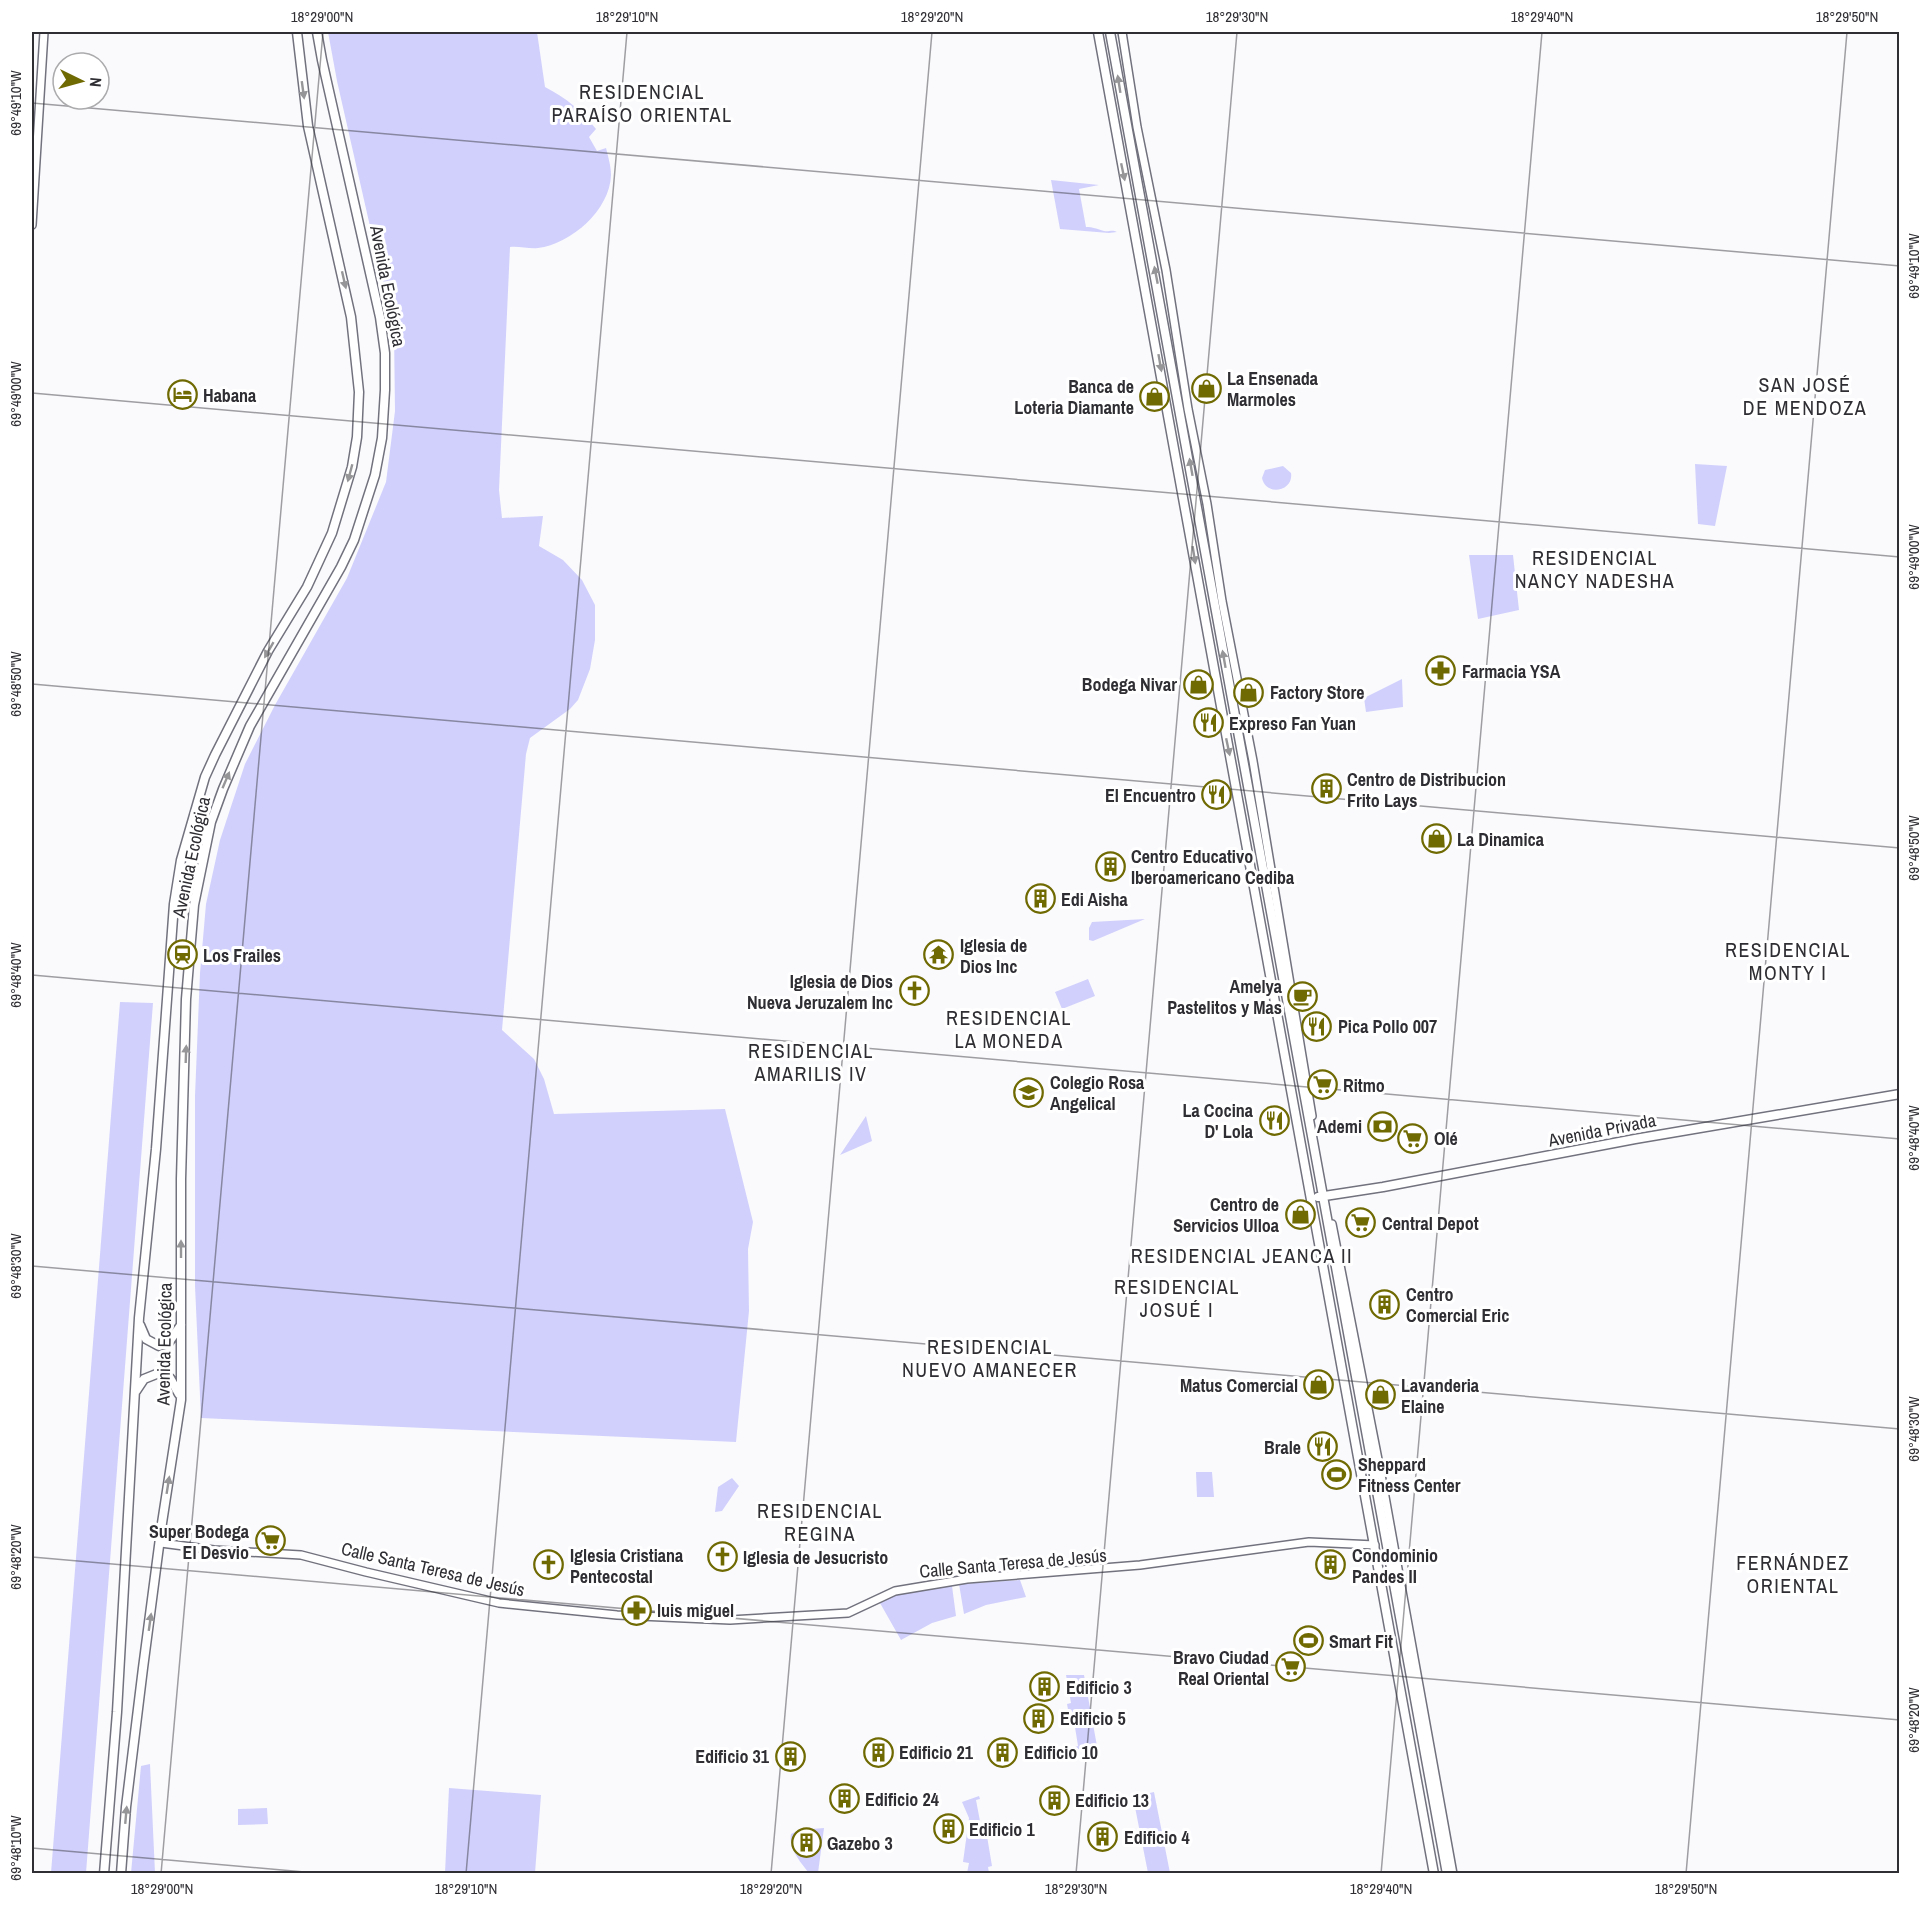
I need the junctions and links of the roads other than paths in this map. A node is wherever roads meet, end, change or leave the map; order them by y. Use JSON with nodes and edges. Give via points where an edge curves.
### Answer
{"nodes":[{"id":1,"x":44,"y":32,"type":"edge"},
{"id":2,"x":297,"y":32,"type":"edge"},
{"id":3,"x":317,"y":32,"type":"edge"},
{"id":4,"x":1098,"y":32,"type":"edge"},
{"id":5,"x":1110,"y":32,"type":"edge"},
{"id":6,"x":1122,"y":32,"type":"edge"},
{"id":7,"x":32,"y":225,"type":"edge"},
{"id":8,"x":1899,"y":1094,"type":"edge"},
{"id":9,"x":1324,"y":1196,"type":"junction"},
{"id":10,"x":1311,"y":1198,"type":"junction"},
{"id":11,"x":139,"y":1318,"type":"junction"},
{"id":12,"x":182,"y":1322,"type":"junction"},
{"id":13,"x":133,"y":1399,"type":"junction"},
{"id":14,"x":181,"y":1400,"type":"junction"},
{"id":15,"x":161,"y":1543,"type":"junction"},
{"id":16,"x":1375,"y":1545,"type":"junction"},
{"id":17,"x":104,"y":1874,"type":"edge"},
{"id":18,"x":121,"y":1874,"type":"edge"},
{"id":19,"x":1434,"y":1874,"type":"edge"},
{"id":20,"x":1447,"y":1874,"type":"edge"},
{"id":21,"x":1453,"y":1874,"type":"edge"}],
"edges":[{"from":1,"to":7,"type":"street"},
{"from":2,"to":11,"type":"main road","one_way":true,"via":[[308,126],[351,317],[359,392],[357,437],[332,533],[215,756],[181,860]]},
{"from":12,"to":3,"type":"main road","name":"Avenida Ecológica","one_way":true,"via":[[186,999],[194,904],[211,822],[250,726],[354,540],[375,475],[382,438],[385,362],[380,317]]},
{"from":4,"to":10,"type":"main road","one_way":true},
{"from":9,"to":5,"type":"main road","one_way":true},
{"from":6,"to":9,"type":"street","via":[[1253,760]]},
{"from":8,"to":9,"type":"main road","name":"Avenida Privada"},
{"from":9,"to":10,"type":"main road","name":"Avenida Privada"},
{"from":9,"to":20,"type":"main road"},
{"from":9,"to":21,"type":"street","via":[[1382,1480]]},
{"from":10,"to":16,"type":"main road"},
{"from":11,"to":12,"type":"main road","via":[[146,1339],[159,1346],[173,1339]]},
{"from":11,"to":13,"type":"main road"},
{"from":12,"to":14,"type":"main road","name":"Avenida Ecológica"},
{"from":13,"to":14,"type":"main road","via":[[144,1379],[159,1373],[175,1383]]},
{"from":13,"to":17,"type":"main road","via":[[117,1712]]},
{"from":15,"to":14,"type":"main road","name":"Avenida Ecológica","one_way":true},
{"from":15,"to":16,"type":"street","name":"Calle Santa Teresa de Jesús","via":[[302,1554],[499,1603],[730,1620],[848,1613],[895,1591],[967,1579],[1140,1565],[1309,1542]]},
{"from":18,"to":15,"type":"main road","name":"Avenida Ecológica","one_way":true,"via":[[131,1763]]},
{"from":16,"to":19,"type":"main road"}]}
